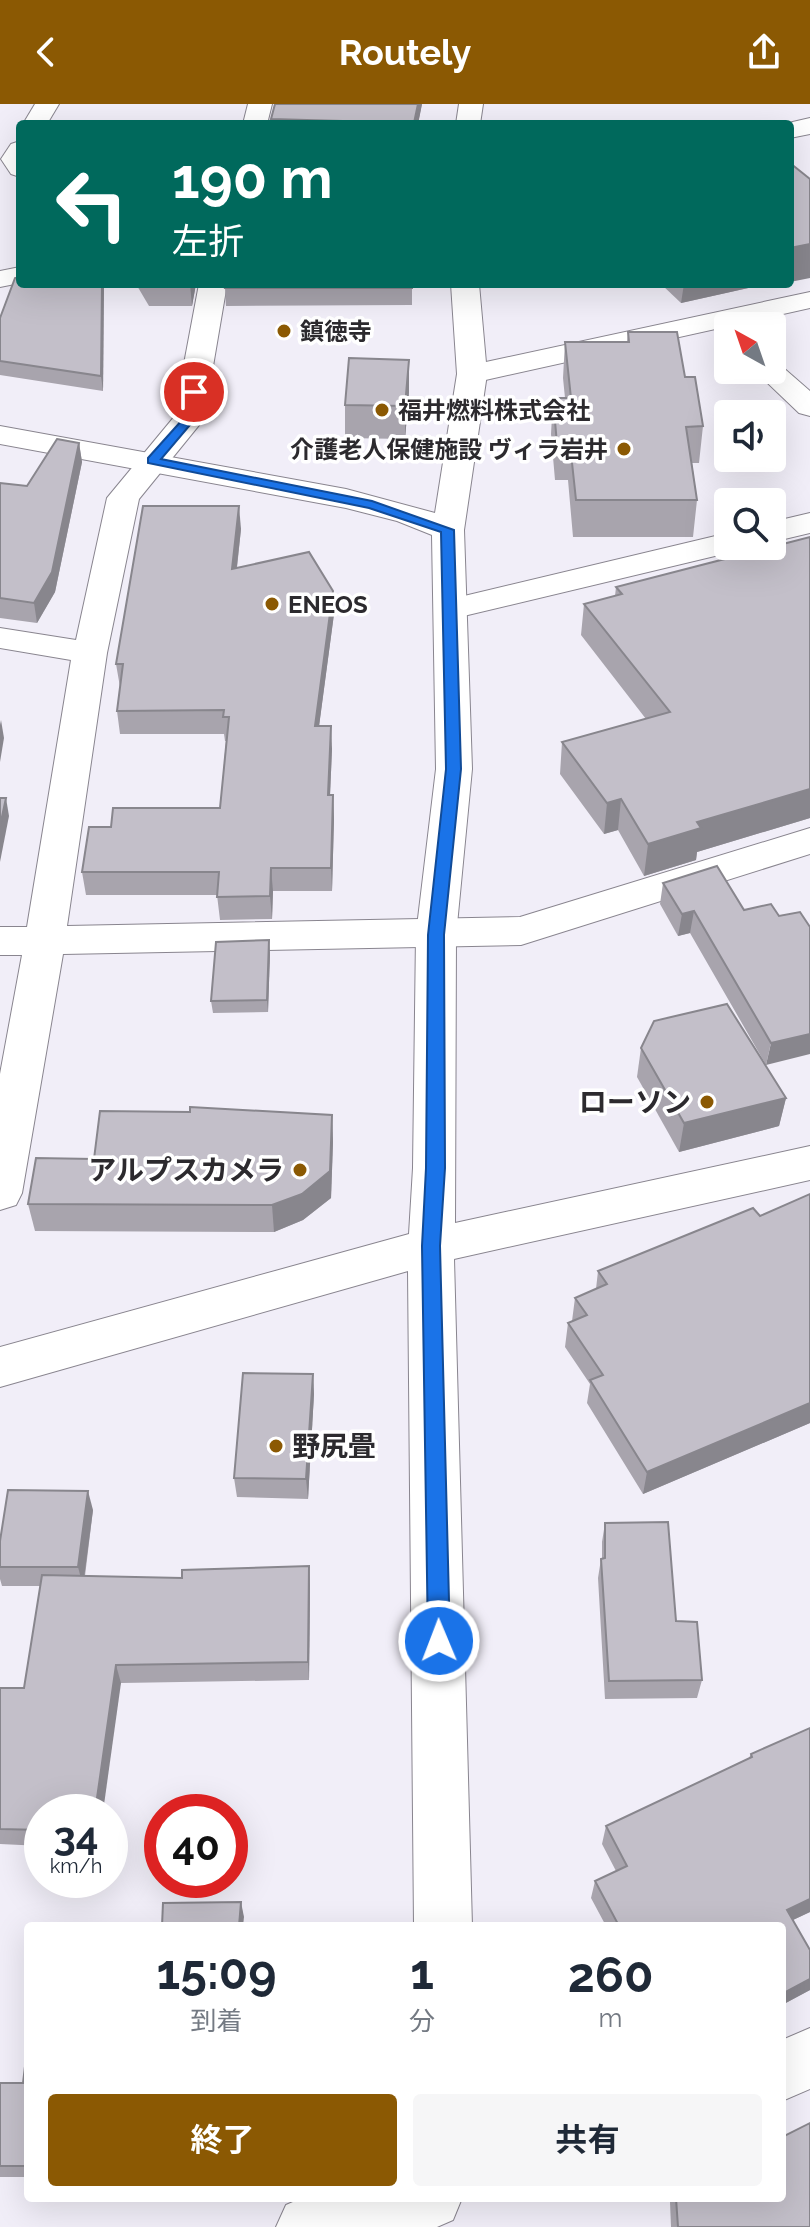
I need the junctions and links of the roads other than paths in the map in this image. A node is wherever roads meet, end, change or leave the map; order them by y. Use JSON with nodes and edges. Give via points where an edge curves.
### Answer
{"nodes":[{"id":1,"x":212,"y":288,"type":"edge"},
{"id":2,"x":465,"y":288,"type":"edge"},
{"id":3,"x":810,"y":300,"type":"edge"},
{"id":4,"x":771,"y":312,"type":"edge"},
{"id":5,"x":714,"y":329,"type":"edge"},
{"id":6,"x":472,"y":374,"type":"junction"},
{"id":7,"x":785,"y":384,"type":"edge"},
{"id":8,"x":810,"y":407,"type":"edge"},
{"id":9,"x":0,"y":435,"type":"edge"},
{"id":10,"x":152,"y":461,"type":"junction"},
{"id":11,"x":810,"y":523,"type":"edge"},
{"id":12,"x":786,"y":529,"type":"edge"},
{"id":13,"x":448,"y":530,"type":"junction"},
{"id":14,"x":714,"y":546,"type":"edge"},
{"id":15,"x":451,"y":609,"type":"junction"},
{"id":16,"x":0,"y":638,"type":"edge"},
{"id":17,"x":90,"y":653,"type":"junction"},
{"id":18,"x":810,"y":841,"type":"edge"},
{"id":19,"x":436,"y":935,"type":"junction"},
{"id":20,"x":0,"y":941,"type":"edge"},
{"id":21,"x":45,"y":941,"type":"junction"},
{"id":22,"x":810,"y":1163,"type":"edge"},
{"id":23,"x":0,"y":1193,"type":"edge"},
{"id":24,"x":431,"y":1246,"type":"junction"},
{"id":25,"x":0,"y":1367,"type":"edge"},
{"id":26,"x":443,"y":1922,"type":"edge"},
{"id":27,"x":810,"y":2058,"type":"edge"},
{"id":28,"x":786,"y":2069,"type":"edge"},
{"id":29,"x":414,"y":2202,"type":"edge"},
{"id":30,"x":446,"y":2202,"type":"edge"},
{"id":31,"x":308,"y":2227,"type":"edge"},
{"id":32,"x":447,"y":2227,"type":"edge"}],
"edges":[{"from":1,"to":10,"type":"street","via":[[189,419]]},
{"from":2,"to":6,"type":"street"},
{"from":3,"to":4,"type":"street"},
{"from":5,"to":6,"type":"street"},
{"from":6,"to":13,"type":"street"},
{"from":7,"to":8,"type":"street"},
{"from":9,"to":10,"type":"street"},
{"from":10,"to":13,"type":"street","via":[[391,510]]},
{"from":10,"to":17,"type":"street","via":[[123,498]]},
{"from":11,"to":12,"type":"street"},
{"from":13,"to":15,"type":"street"},
{"from":14,"to":15,"type":"street"},
{"from":15,"to":19,"type":"street","via":[[454,769]]},
{"from":16,"to":17,"type":"street"},
{"from":17,"to":21,"type":"street"},
{"from":18,"to":19,"type":"street","via":[[521,931]]},
{"from":19,"to":21,"type":"street"},
{"from":19,"to":24,"type":"street"},
{"from":20,"to":21,"type":"street"},
{"from":21,"to":23,"type":"street"},
{"from":22,"to":24,"type":"street"},
{"from":24,"to":25,"type":"street"},
{"from":24,"to":26,"type":"street"},
{"from":27,"to":28,"type":"street"},
{"from":29,"to":31,"type":"street"},
{"from":30,"to":32,"type":"street"}]}
